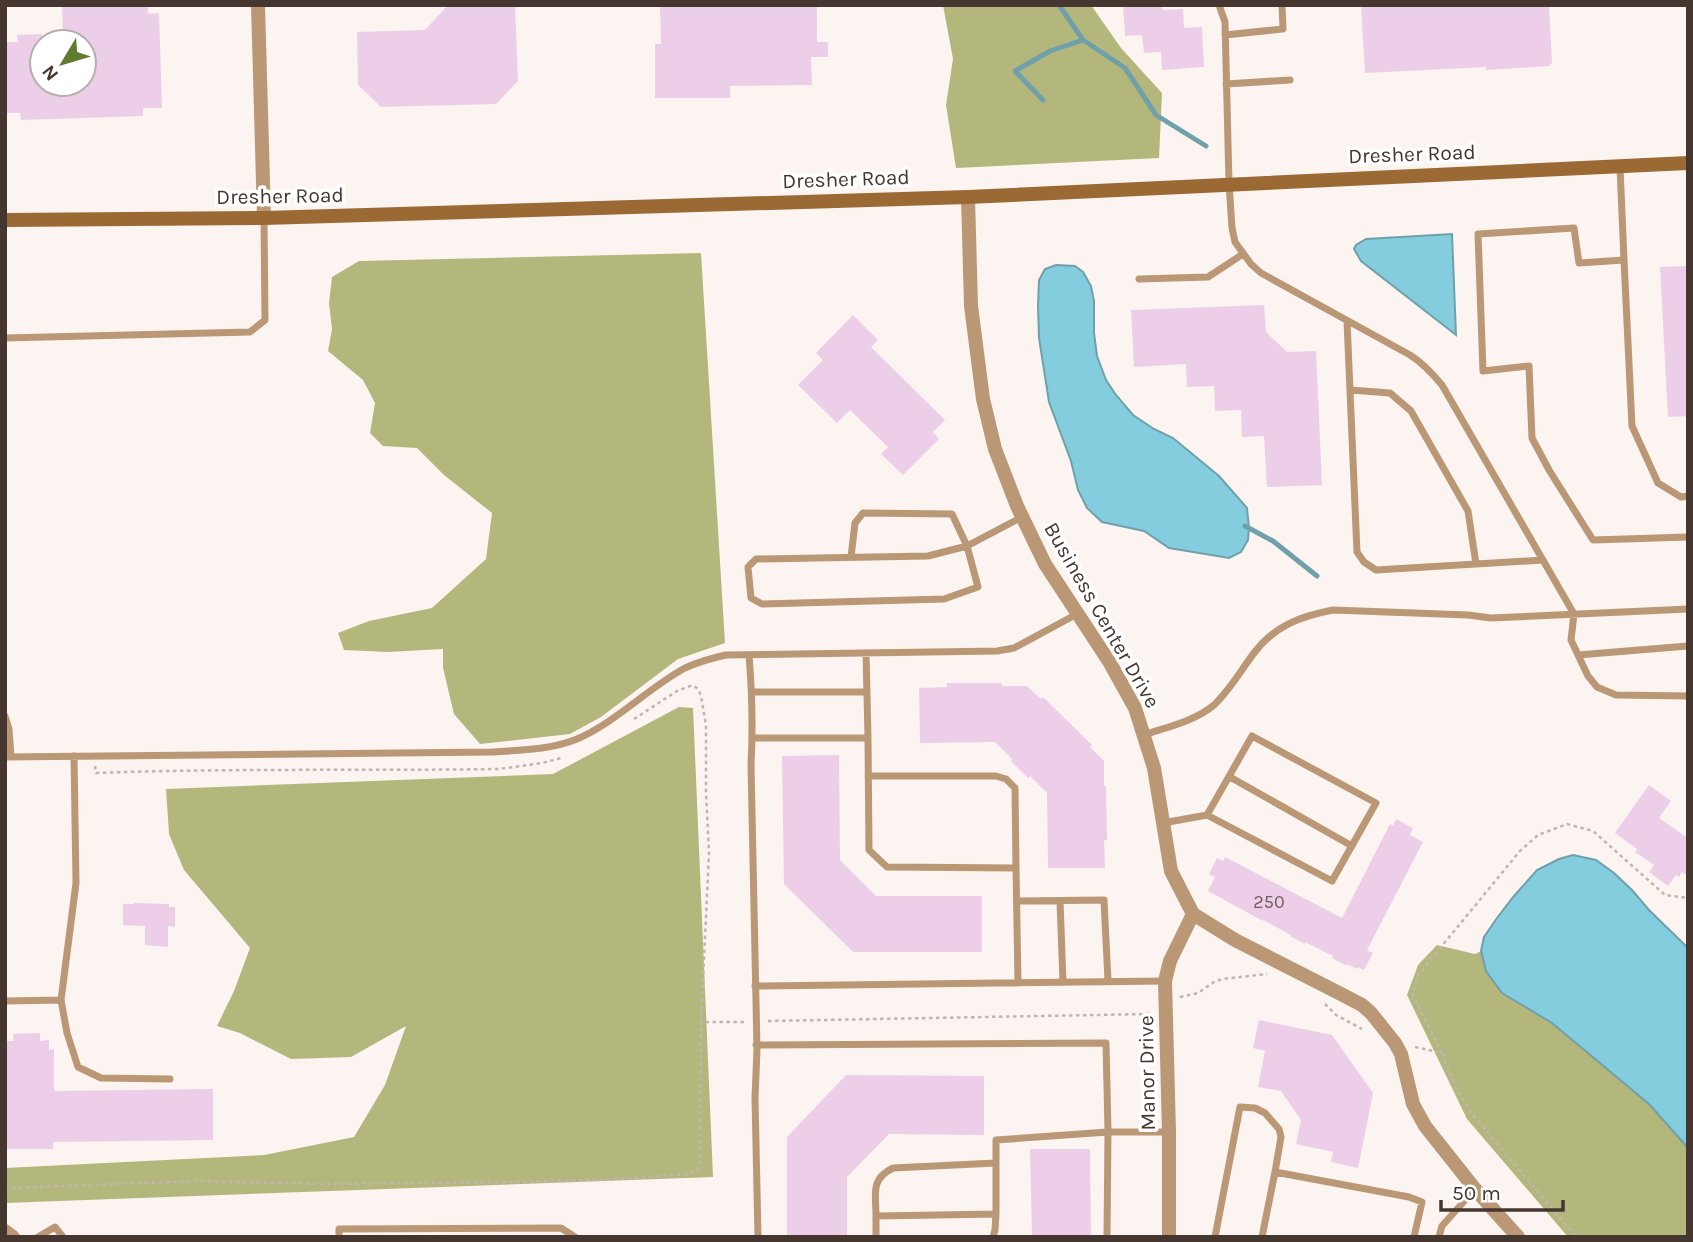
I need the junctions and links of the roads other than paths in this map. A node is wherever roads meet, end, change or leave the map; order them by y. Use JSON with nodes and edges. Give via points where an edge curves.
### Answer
{"nodes":[{"id":1,"x":258,"y":5,"type":"edge"},
{"id":2,"x":1219,"y":5,"type":"edge"},
{"id":3,"x":1282,"y":5,"type":"edge"},
{"id":4,"x":1225,"y":35,"type":"junction"},
{"id":5,"x":1290,"y":80,"type":"dead end"},
{"id":6,"x":1226,"y":83,"type":"junction"},
{"id":7,"x":1688,"y":163,"type":"edge"},
{"id":8,"x":1620,"y":166,"type":"junction"},
{"id":9,"x":1228,"y":183,"type":"junction"},
{"id":10,"x":968,"y":197,"type":"junction"},
{"id":11,"x":264,"y":218,"type":"junction"},
{"id":12,"x":5,"y":220,"type":"edge"},
{"id":13,"x":1243,"y":254,"type":"junction"},
{"id":14,"x":1624,"y":260,"type":"junction"},
{"id":15,"x":1139,"y":279,"type":"dead end"},
{"id":16,"x":1347,"y":321,"type":"junction"},
{"id":17,"x":5,"y":338,"type":"edge"},
{"id":18,"x":1350,"y":390,"type":"junction"},
{"id":19,"x":1688,"y":496,"type":"edge"},
{"id":20,"x":1022,"y":517,"type":"junction"},
{"id":21,"x":1688,"y":537,"type":"edge"},
{"id":22,"x":967,"y":546,"type":"junction"},
{"id":23,"x":851,"y":557,"type":"junction"},
{"id":24,"x":1543,"y":561,"type":"junction"},
{"id":25,"x":1476,"y":564,"type":"junction"},
{"id":26,"x":1688,"y":609,"type":"edge"},
{"id":27,"x":1078,"y":614,"type":"junction"},
{"id":28,"x":1574,"y":614,"type":"junction"},
{"id":29,"x":1688,"y":646,"type":"edge"},
{"id":30,"x":866,"y":653,"type":"junction"},
{"id":31,"x":749,"y":654,"type":"junction"},
{"id":32,"x":1578,"y":655,"type":"junction"},
{"id":33,"x":752,"y":692,"type":"junction"},
{"id":34,"x":867,"y":692,"type":"junction"},
{"id":35,"x":1688,"y":696,"type":"edge"},
{"id":36,"x":5,"y":716,"type":"edge"},
{"id":37,"x":1144,"y":735,"type":"junction"},
{"id":38,"x":753,"y":738,"type":"junction"},
{"id":39,"x":868,"y":738,"type":"junction"},
{"id":40,"x":74,"y":756,"type":"junction"},
{"id":41,"x":8,"y":757,"type":"edge"},
{"id":42,"x":868,"y":776,"type":"junction"},
{"id":43,"x":1230,"y":777,"type":"junction"},
{"id":44,"x":1207,"y":816,"type":"junction"},
{"id":45,"x":1162,"y":823,"type":"junction"},
{"id":46,"x":1352,"y":846,"type":"junction"},
{"id":47,"x":1016,"y":868,"type":"junction"},
{"id":48,"x":1017,"y":901,"type":"junction"},
{"id":49,"x":1060,"y":901,"type":"junction"},
{"id":50,"x":1192,"y":914,"type":"junction"},
{"id":51,"x":1108,"y":981,"type":"junction"},
{"id":52,"x":1166,"y":981,"type":"junction"},
{"id":53,"x":1063,"y":982,"type":"junction"},
{"id":54,"x":1018,"y":983,"type":"junction"},
{"id":55,"x":755,"y":986,"type":"junction"},
{"id":56,"x":61,"y":1000,"type":"junction"},
{"id":57,"x":5,"y":1001,"type":"edge"},
{"id":58,"x":756,"y":1045,"type":"junction"},
{"id":59,"x":170,"y":1079,"type":"dead end"},
{"id":60,"x":1108,"y":1132,"type":"junction"},
{"id":61,"x":1169,"y":1132,"type":"junction"},
{"id":62,"x":996,"y":1163,"type":"junction"},
{"id":63,"x":1275,"y":1172,"type":"junction"},
{"id":64,"x":1475,"y":1189,"type":"junction"},
{"id":65,"x":996,"y":1214,"type":"junction"},
{"id":66,"x":876,"y":1216,"type":"junction"},
{"id":67,"x":5,"y":1231,"type":"edge"},
{"id":68,"x":13,"y":1237,"type":"edge"},
{"id":69,"x":38,"y":1237,"type":"edge"},
{"id":70,"x":63,"y":1237,"type":"edge"},
{"id":71,"x":340,"y":1237,"type":"edge"},
{"id":72,"x":575,"y":1237,"type":"edge"},
{"id":73,"x":758,"y":1237,"type":"edge"},
{"id":74,"x":876,"y":1237,"type":"edge"},
{"id":75,"x":993,"y":1237,"type":"edge"},
{"id":76,"x":1107,"y":1237,"type":"edge"},
{"id":77,"x":1169,"y":1237,"type":"edge"},
{"id":78,"x":1215,"y":1237,"type":"edge"},
{"id":79,"x":1262,"y":1237,"type":"edge"},
{"id":80,"x":1414,"y":1237,"type":"edge"},
{"id":81,"x":1439,"y":1237,"type":"edge"},
{"id":82,"x":1518,"y":1237,"type":"edge"}],
"edges":[{"from":1,"to":11,"type":"street"},
{"from":2,"to":4,"type":"lane"},
{"from":3,"to":4,"type":"lane","via":[[1283,29]]},
{"from":4,"to":6,"type":"lane"},
{"from":5,"to":6,"type":"lane"},
{"from":6,"to":9,"type":"lane"},
{"from":7,"to":8,"type":"main road","name":"Dresher Road"},
{"from":8,"to":9,"type":"main road","name":"Dresher Road"},
{"from":8,"to":14,"type":"lane"},
{"from":9,"to":10,"type":"main road","name":"Dresher Road"},
{"from":9,"to":13,"type":"lane","via":[[1232,228]]},
{"from":10,"to":11,"type":"main road","name":"Dresher Road"},
{"from":10,"to":20,"type":"street","name":"Business Center Drive","via":[[971,306],[983,399],[995,449]]},
{"from":11,"to":12,"type":"main road","name":"Dresher Road"},
{"from":11,"to":17,"type":"lane","via":[[265,320],[250,332]]},
{"from":13,"to":15,"type":"lane","via":[[1208,277]]},
{"from":13,"to":16,"type":"lane","via":[[1261,274]]},
{"from":14,"to":19,"type":"lane","via":[[1632,426],[1658,483],[1681,497]]},
{"from":14,"to":21,"type":"lane","via":[[1579,263],[1574,228],[1478,234],[1483,370],[1530,366],[1532,439],[1594,540]]},
{"from":16,"to":18,"type":"lane"},
{"from":16,"to":24,"type":"lane","via":[[1424,364],[1442,385]]},
{"from":18,"to":25,"type":"lane","via":[[1390,393],[1411,411],[1468,511]]},
{"from":18,"to":25,"type":"lane","via":[[1357,552],[1364,562],[1376,570]]},
{"from":20,"to":22,"type":"lane"},
{"from":20,"to":27,"type":"street","name":"Business Center Drive","via":[[1045,564]]},
{"from":22,"to":23,"type":"lane","via":[[928,556]]},
{"from":22,"to":23,"type":"lane","via":[[952,514],[863,513],[855,523]]},
{"from":22,"to":23,"type":"lane","via":[[978,587],[944,598],[762,604],[751,598],[748,567],[756,559]]},
{"from":24,"to":25,"type":"lane"},
{"from":24,"to":28,"type":"lane"},
{"from":26,"to":28,"type":"lane"},
{"from":27,"to":30,"type":"lane","via":[[1014,648]]},
{"from":27,"to":37,"type":"street","name":"Business Center Drive","via":[[1129,696]]},
{"from":28,"to":32,"type":"lane","via":[[1571,640]]},
{"from":28,"to":37,"type":"lane","via":[[1492,618],[1333,610],[1312,614],[1274,632],[1213,705],[1195,717]]},
{"from":29,"to":32,"type":"lane"},
{"from":30,"to":31,"type":"lane"},
{"from":30,"to":34,"type":"lane"},
{"from":31,"to":33,"type":"lane"},
{"from":31,"to":40,"type":"lane","via":[[704,660],[684,669],[596,729],[555,746],[492,752]]},
{"from":32,"to":35,"type":"lane","via":[[1597,687],[1616,695]]},
{"from":33,"to":34,"type":"lane"},
{"from":33,"to":38,"type":"lane"},
{"from":34,"to":39,"type":"lane"},
{"from":36,"to":41,"type":"lane"},
{"from":37,"to":45,"type":"street","name":"Business Center Drive"},
{"from":38,"to":39,"type":"lane"},
{"from":38,"to":55,"type":"lane"},
{"from":39,"to":42,"type":"lane"},
{"from":40,"to":41,"type":"lane"},
{"from":40,"to":56,"type":"lane","via":[[76,883]]},
{"from":42,"to":47,"type":"lane","via":[[869,850],[887,867]]},
{"from":42,"to":47,"type":"lane","via":[[1006,779],[1015,788]]},
{"from":43,"to":44,"type":"lane"},
{"from":43,"to":46,"type":"lane"},
{"from":43,"to":46,"type":"lane","via":[[1252,736],[1376,803]]},
{"from":44,"to":45,"type":"lane"},
{"from":44,"to":46,"type":"lane","via":[[1332,881]]},
{"from":45,"to":50,"type":"street","name":"Business Center Drive","via":[[1171,871]]},
{"from":47,"to":48,"type":"lane"},
{"from":48,"to":49,"type":"lane"},
{"from":48,"to":54,"type":"lane"},
{"from":49,"to":51,"type":"lane","via":[[1104,900]]},
{"from":49,"to":53,"type":"lane"},
{"from":50,"to":52,"type":"street","name":"Manor Drive","via":[[1170,961]]},
{"from":50,"to":64,"type":"street","via":[[1362,1006],[1380,1022],[1401,1055],[1413,1104],[1425,1126]]},
{"from":51,"to":52,"type":"lane"},
{"from":51,"to":53,"type":"lane"},
{"from":52,"to":61,"type":"street","name":"Manor Drive"},
{"from":53,"to":54,"type":"lane"},
{"from":54,"to":55,"type":"lane"},
{"from":55,"to":58,"type":"lane"},
{"from":56,"to":57,"type":"lane"},
{"from":56,"to":59,"type":"lane","via":[[78,1066],[101,1078]]},
{"from":58,"to":60,"type":"lane","via":[[1106,1043]]},
{"from":58,"to":73,"type":"lane"},
{"from":60,"to":61,"type":"lane"},
{"from":60,"to":62,"type":"lane","via":[[996,1140]]},
{"from":60,"to":76,"type":"lane"},
{"from":61,"to":77,"type":"street","name":"Manor Drive"},
{"from":62,"to":65,"type":"lane"},
{"from":62,"to":66,"type":"lane","via":[[893,1168],[877,1183]]},
{"from":63,"to":78,"type":"lane","via":[[1279,1129],[1265,1113],[1240,1107]]},
{"from":63,"to":79,"type":"lane"},
{"from":63,"to":80,"type":"lane","via":[[1422,1202]]},
{"from":64,"to":81,"type":"lane","via":[[1442,1226]]},
{"from":64,"to":82,"type":"street"},
{"from":65,"to":66,"type":"lane"},
{"from":65,"to":75,"type":"lane"},
{"from":66,"to":74,"type":"lane"},
{"from":67,"to":68,"type":"street"},
{"from":69,"to":70,"type":"lane","via":[[55,1227]]},
{"from":71,"to":72,"type":"lane","via":[[340,1229],[561,1228]]}]}
